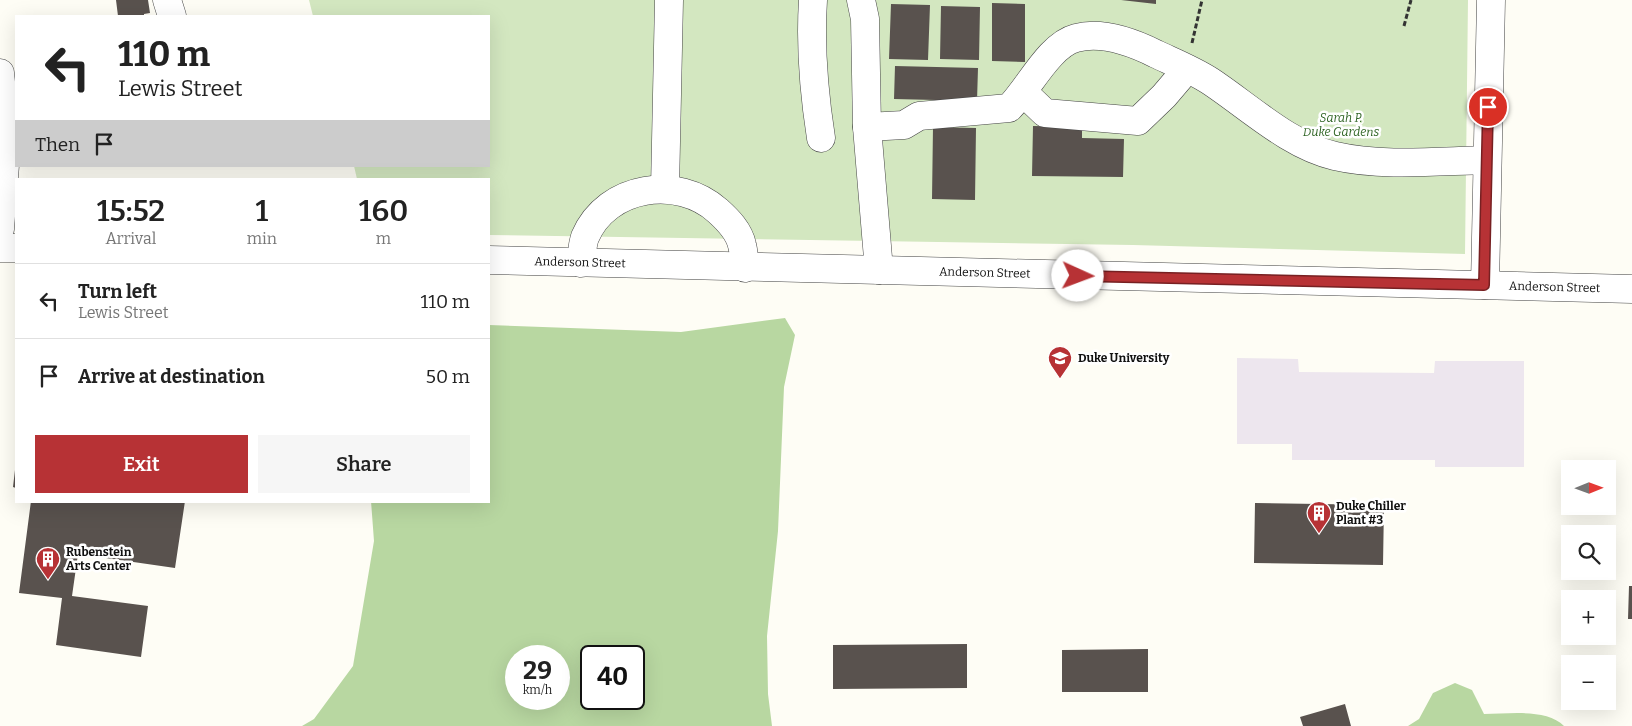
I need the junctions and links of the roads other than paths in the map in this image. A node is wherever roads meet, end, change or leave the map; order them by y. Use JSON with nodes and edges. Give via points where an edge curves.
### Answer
{"nodes":[{"id":1,"x":167,"y":0,"type":"edge"},
{"id":2,"x":669,"y":0,"type":"edge"},
{"id":3,"x":813,"y":0,"type":"edge"},
{"id":4,"x":861,"y":0,"type":"edge"},
{"id":5,"x":1491,"y":0,"type":"edge"},
{"id":6,"x":172,"y":15,"type":"edge"},
{"id":7,"x":1187,"y":69,"type":"junction"},
{"id":8,"x":6,"y":76,"type":"edge"},
{"id":9,"x":1024,"y":93,"type":"junction"},
{"id":10,"x":867,"y":127,"type":"junction"},
{"id":11,"x":821,"y":138,"type":"dead end"},
{"id":12,"x":1486,"y":160,"type":"junction"},
{"id":13,"x":665,"y":189,"type":"junction"},
{"id":14,"x":0,"y":229,"type":"edge"},
{"id":15,"x":0,"y":248,"type":"edge"},
{"id":16,"x":15,"y":248,"type":"edge"},
{"id":17,"x":490,"y":260,"type":"edge"},
{"id":18,"x":581,"y":263,"type":"junction"},
{"id":19,"x":745,"y":268,"type":"junction"},
{"id":20,"x":879,"y":270,"type":"junction"},
{"id":21,"x":1484,"y":285,"type":"junction"},
{"id":22,"x":1632,"y":289,"type":"edge"}],
"edges":[{"from":1,"to":6,"type":"street"},
{"from":2,"to":13,"type":"street"},
{"from":3,"to":11,"type":"street","via":[[815,99]]},
{"from":4,"to":10,"type":"street","via":[[865,19]]},
{"from":5,"to":12,"type":"street"},
{"from":7,"to":9,"type":"street","via":[[1138,121],[1045,113]]},
{"from":7,"to":9,"type":"street","via":[[1140,46],[1112,37],[1075,38],[1051,53]]},
{"from":7,"to":12,"type":"street","via":[[1208,79],[1296,141],[1335,156],[1384,161]]},
{"from":8,"to":14,"type":"street","via":[[7,140]]},
{"from":9,"to":10,"type":"street","via":[[1009,108],[919,116],[904,125]]},
{"from":10,"to":20,"type":"street"},
{"from":12,"to":21,"type":"street"},
{"from":13,"to":18,"type":"street","via":[[631,194],[608,208],[586,236]]},
{"from":13,"to":19,"type":"street","via":[[696,196],[723,215],[734,227],[742,244]]},
{"from":15,"to":16,"type":"street"},
{"from":17,"to":18,"type":"street","name":"Anderson Street"},
{"from":18,"to":19,"type":"street","name":"Anderson Street"},
{"from":19,"to":20,"type":"street","name":"Anderson Street"},
{"from":20,"to":21,"type":"street","name":"Anderson Street"},
{"from":21,"to":22,"type":"street","name":"Anderson Street"}]}
